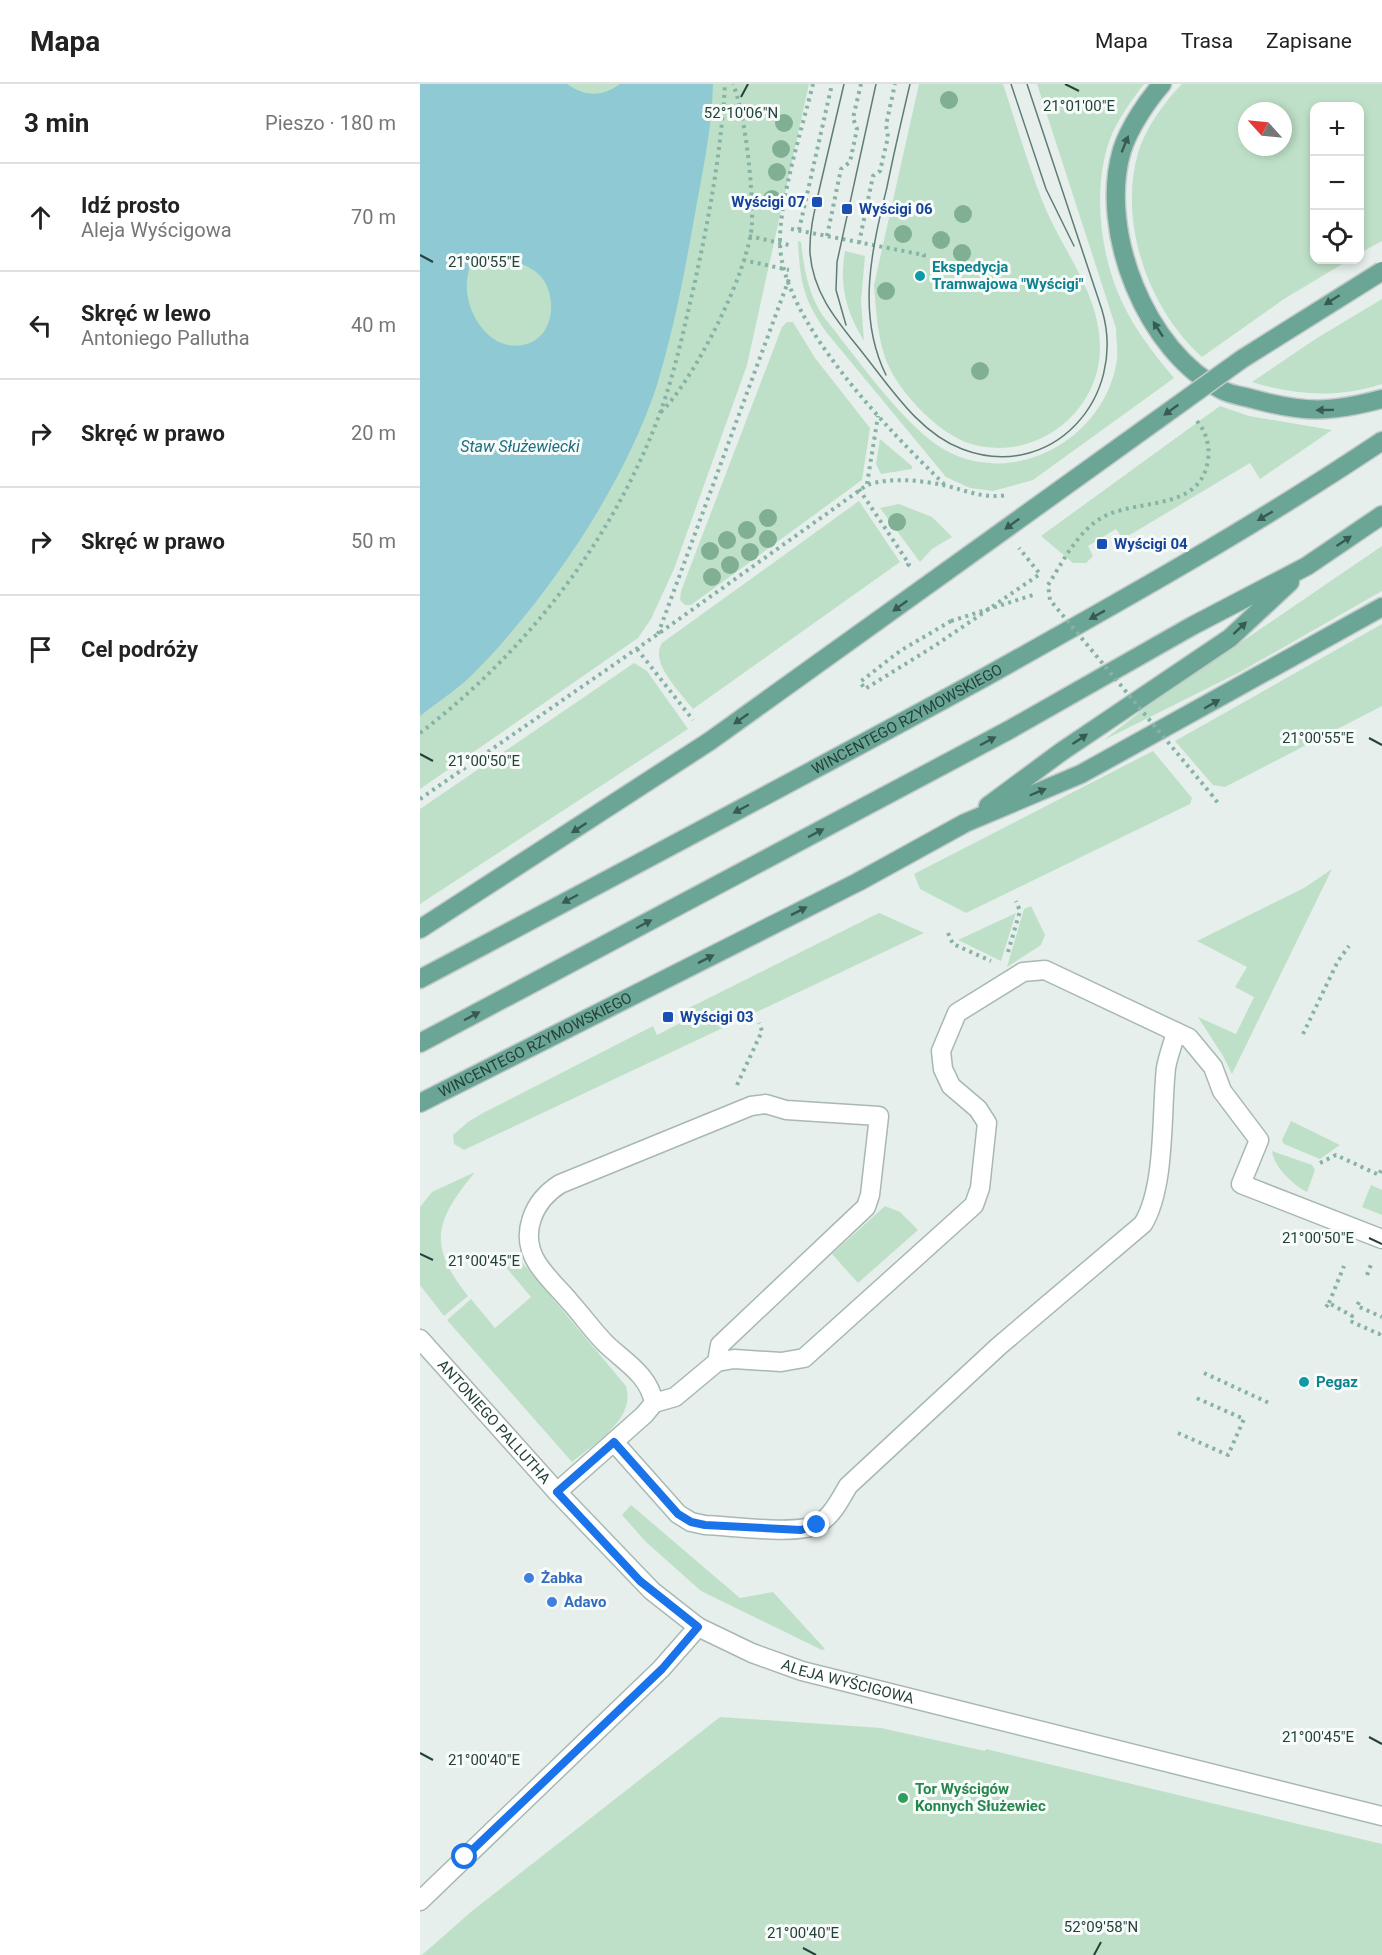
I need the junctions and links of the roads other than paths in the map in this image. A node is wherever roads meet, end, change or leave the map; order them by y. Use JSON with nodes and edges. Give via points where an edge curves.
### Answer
{"nodes":[{"id":1,"x":1162,"y":84,"type":"edge"},
{"id":2,"x":1382,"y":271,"type":"edge"},
{"id":3,"x":1382,"y":399,"type":"edge"},
{"id":4,"x":1382,"y":441,"type":"edge"},
{"id":5,"x":1382,"y":516,"type":"edge"},
{"id":6,"x":1307,"y":566,"type":"junction"},
{"id":7,"x":1382,"y":607,"type":"edge"},
{"id":8,"x":965,"y":823,"type":"junction"},
{"id":9,"x":420,"y":929,"type":"edge"},
{"id":10,"x":420,"y":979,"type":"edge"},
{"id":11,"x":1176,"y":1032,"type":"junction"},
{"id":12,"x":420,"y":1043,"type":"edge"},
{"id":13,"x":423,"y":1104,"type":"edge"},
{"id":14,"x":1382,"y":1239,"type":"edge"},
{"id":15,"x":420,"y":1339,"type":"edge"},
{"id":16,"x":717,"y":1362,"type":"junction"},
{"id":17,"x":654,"y":1402,"type":"junction"},
{"id":18,"x":614,"y":1442,"type":"junction"},
{"id":19,"x":557,"y":1492,"type":"junction"},
{"id":20,"x":698,"y":1627,"type":"junction"},
{"id":21,"x":1382,"y":1816,"type":"edge"},
{"id":22,"x":420,"y":1901,"type":"edge"}],
"edges":[{"from":3,"to":1,"type":"main road","one_way":true,"via":[[1344,409],[1294,410],[1222,391],[1187,364],[1163,338],[1128,274],[1118,217],[1122,149]]},
{"from":2,"to":9,"type":"main road","one_way":true,"bridge":true,"via":[[1242,359],[710,741]]},
{"from":4,"to":10,"type":"main road","name":"WINCENTEGO RZYMOWSKIEGO","one_way":true,"via":[[1315,486],[1139,591],[864,743]]},
{"from":6,"to":5,"type":"main road","one_way":true},
{"from":8,"to":6,"type":"main road","one_way":true,"via":[[1061,752],[1230,638]]},
{"from":12,"to":6,"type":"main road","one_way":true,"via":[[1010,730],[1192,626]]},
{"from":8,"to":7,"type":"main road","one_way":true,"via":[[1081,774]]},
{"from":13,"to":8,"type":"main road","name":"WINCENTEGO RZYMOWSKIEGO","one_way":true},
{"from":11,"to":14,"type":"street","via":[[1189,1038],[1213,1067],[1222,1091],[1259,1140],[1241,1184]]},
{"from":11,"to":16,"type":"street","via":[[1045,970],[1023,972],[957,1013],[941,1051],[943,1069],[951,1086],[978,1109],[987,1123],[980,1188],[974,1205],[804,1358]]},
{"from":11,"to":18,"type":"street","via":[[1167,1065],[1152,1209],[1143,1224],[999,1346],[848,1486],[834,1510],[817,1525],[801,1530],[691,1522],[678,1514]]},
{"from":15,"to":19,"type":"street","name":"ANTONIEGO PALLUTHA"},
{"from":16,"to":17,"type":"street","via":[[675,1397]]},
{"from":16,"to":17,"type":"street","via":[[720,1345],[866,1207],[879,1116],[786,1110],[766,1104],[746,1108],[549,1191],[533,1213],[529,1239],[537,1263],[607,1344],[628,1361],[652,1390]]},
{"from":17,"to":18,"type":"street"},
{"from":18,"to":19,"type":"street"},
{"from":19,"to":20,"type":"street","name":"ANTONIEGO PALLUTHA","via":[[640,1581]]},
{"from":20,"to":21,"type":"street","name":"ALEJA WYŚCIGOWA","via":[[802,1671]]},
{"from":20,"to":22,"type":"street","via":[[662,1669]]}]}
